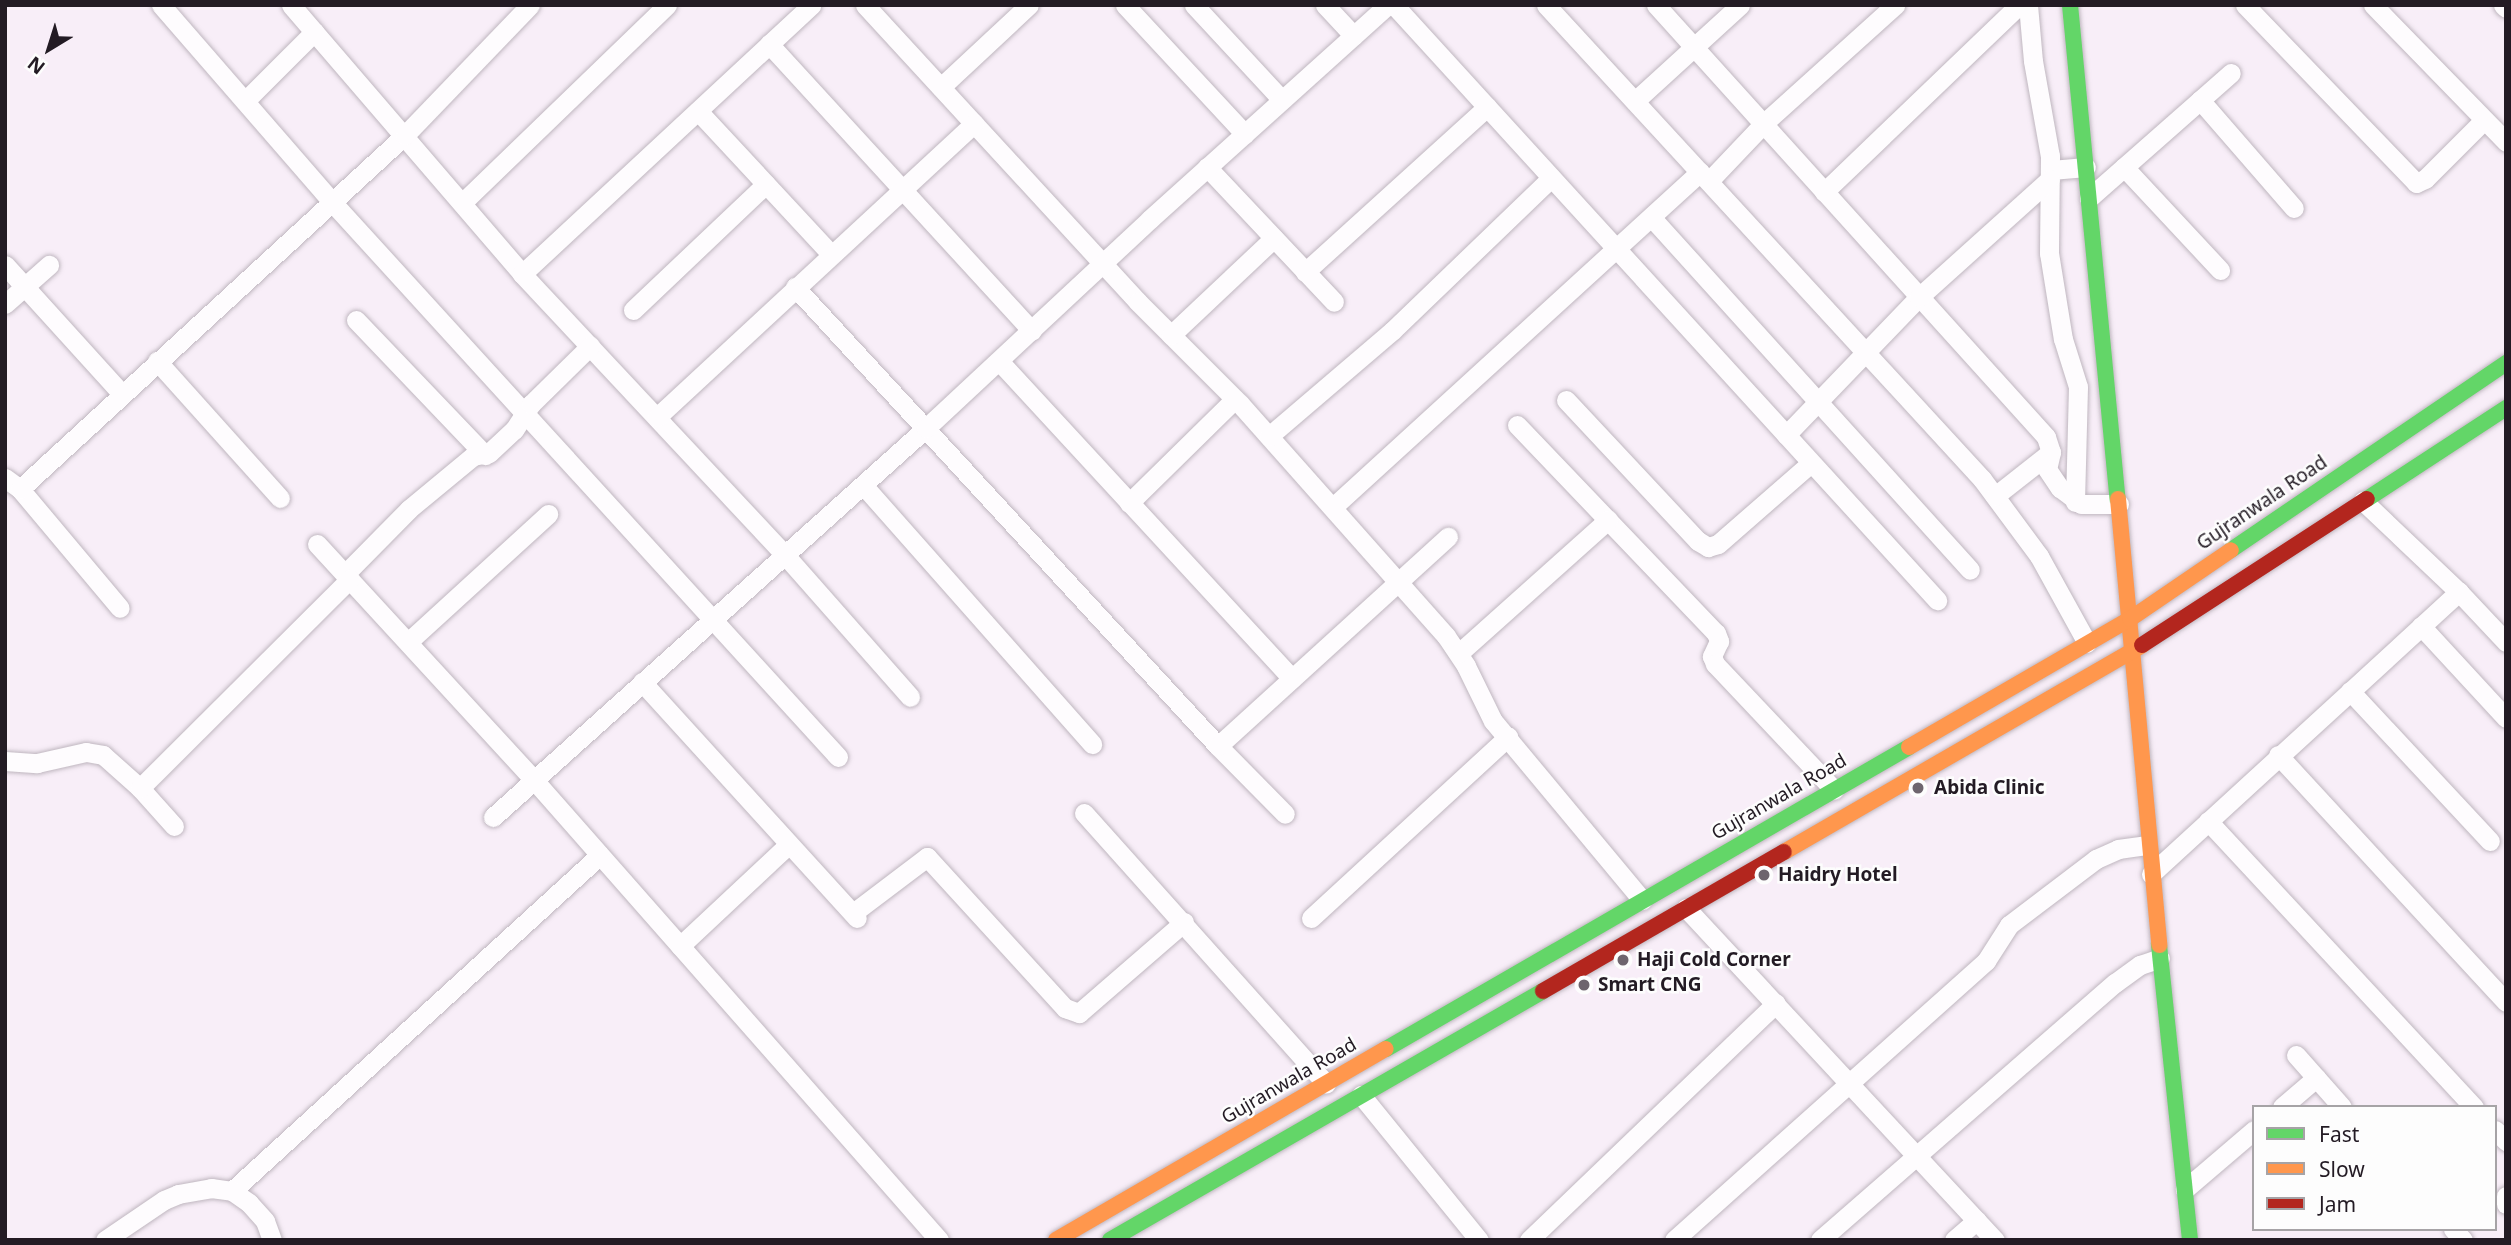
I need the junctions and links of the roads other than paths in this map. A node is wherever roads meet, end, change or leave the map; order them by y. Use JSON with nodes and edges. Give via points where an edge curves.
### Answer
{"nodes":[{"id":1,"x":161,"y":5,"type":"edge"},
{"id":2,"x":291,"y":5,"type":"edge"},
{"id":3,"x":530,"y":5,"type":"edge"},
{"id":4,"x":667,"y":5,"type":"edge"},
{"id":5,"x":811,"y":5,"type":"edge"},
{"id":6,"x":865,"y":5,"type":"edge"},
{"id":7,"x":1029,"y":5,"type":"edge"},
{"id":8,"x":1125,"y":5,"type":"edge"},
{"id":9,"x":1194,"y":5,"type":"edge"},
{"id":10,"x":1325,"y":5,"type":"edge"},
{"id":11,"x":1388,"y":5,"type":"edge"},
{"id":12,"x":1394,"y":5,"type":"edge"},
{"id":13,"x":1546,"y":5,"type":"edge"},
{"id":14,"x":1656,"y":5,"type":"edge"},
{"id":15,"x":1740,"y":5,"type":"edge"},
{"id":16,"x":1895,"y":5,"type":"edge"},
{"id":17,"x":2019,"y":5,"type":"edge"},
{"id":18,"x":2028,"y":5,"type":"edge"},
{"id":19,"x":2070,"y":5,"type":"edge"},
{"id":20,"x":2245,"y":5,"type":"edge"},
{"id":21,"x":2373,"y":5,"type":"edge"},
{"id":22,"x":314,"y":32,"type":"junction"},
{"id":23,"x":1354,"y":36,"type":"junction"},
{"id":24,"x":769,"y":44,"type":"junction"},
{"id":25,"x":1693,"y":47,"type":"junction"},
{"id":26,"x":2231,"y":73,"type":"dead end"},
{"id":27,"x":941,"y":88,"type":"junction"},
{"id":28,"x":1282,"y":100,"type":"junction"},
{"id":29,"x":2200,"y":100,"type":"junction"},
{"id":30,"x":245,"y":101,"type":"junction"},
{"id":31,"x":1635,"y":101,"type":"junction"},
{"id":32,"x":1487,"y":107,"type":"junction"},
{"id":33,"x":698,"y":111,"type":"junction"},
{"id":34,"x":2483,"y":121,"type":"junction"},
{"id":35,"x":974,"y":123,"type":"junction"},
{"id":36,"x":1763,"y":124,"type":"junction"},
{"id":37,"x":1245,"y":134,"type":"junction"},
{"id":38,"x":405,"y":135,"type":"junction"},
{"id":39,"x":2506,"y":142,"type":"edge"},
{"id":40,"x":1207,"y":167,"type":"junction"},
{"id":41,"x":2086,"y":167,"type":"junction"},
{"id":42,"x":2124,"y":167,"type":"junction"},
{"id":43,"x":2051,"y":174,"type":"junction"},
{"id":44,"x":1705,"y":176,"type":"junction"},
{"id":45,"x":1551,"y":178,"type":"junction"},
{"id":46,"x":766,"y":184,"type":"junction"},
{"id":47,"x":902,"y":189,"type":"junction"},
{"id":48,"x":1824,"y":191,"type":"junction"},
{"id":49,"x":2089,"y":198,"type":"junction"},
{"id":50,"x":332,"y":202,"type":"junction"},
{"id":51,"x":462,"y":203,"type":"junction"},
{"id":52,"x":2294,"y":208,"type":"dead end"},
{"id":53,"x":1652,"y":218,"type":"junction"},
{"id":54,"x":1274,"y":238,"type":"junction"},
{"id":55,"x":1617,"y":250,"type":"junction"},
{"id":56,"x":831,"y":254,"type":"junction"},
{"id":57,"x":1104,"y":263,"type":"junction"},
{"id":58,"x":5,"y":265,"type":"edge"},
{"id":59,"x":49,"y":265,"type":"dead end"},
{"id":60,"x":2220,"y":270,"type":"dead end"},
{"id":61,"x":1305,"y":272,"type":"junction"},
{"id":62,"x":523,"y":274,"type":"junction"},
{"id":63,"x":795,"y":286,"type":"junction"},
{"id":64,"x":24,"y":287,"type":"junction"},
{"id":65,"x":1919,"y":297,"type":"junction"},
{"id":66,"x":1334,"y":302,"type":"dead end"},
{"id":67,"x":5,"y":304,"type":"edge"},
{"id":68,"x":633,"y":310,"type":"dead end"},
{"id":69,"x":356,"y":320,"type":"dead end"},
{"id":70,"x":1032,"y":331,"type":"junction"},
{"id":71,"x":1171,"y":335,"type":"junction"},
{"id":72,"x":590,"y":346,"type":"junction"},
{"id":73,"x":1866,"y":352,"type":"junction"},
{"id":74,"x":157,"y":361,"type":"junction"},
{"id":75,"x":999,"y":361,"type":"junction"},
{"id":76,"x":2506,"y":363,"type":"edge"},
{"id":77,"x":122,"y":394,"type":"junction"},
{"id":78,"x":1236,"y":399,"type":"junction"},
{"id":79,"x":1566,"y":400,"type":"dead end"},
{"id":80,"x":1818,"y":402,"type":"junction"},
{"id":81,"x":2506,"y":408,"type":"edge"},
{"id":82,"x":524,"y":413,"type":"junction"},
{"id":83,"x":657,"y":417,"type":"junction"},
{"id":84,"x":1517,"y":425,"type":"dead end"},
{"id":85,"x":926,"y":428,"type":"junction"},
{"id":86,"x":1786,"y":435,"type":"junction"},
{"id":87,"x":1269,"y":436,"type":"junction"},
{"id":88,"x":2051,"y":452,"type":"junction"},
{"id":89,"x":485,"y":455,"type":"junction"},
{"id":90,"x":1811,"y":463,"type":"junction"},
{"id":91,"x":13,"y":483,"type":"edge"},
{"id":92,"x":863,"y":485,"type":"junction"},
{"id":93,"x":1995,"y":496,"type":"junction"},
{"id":94,"x":280,"y":498,"type":"dead end"},
{"id":95,"x":2363,"y":501,"type":"junction"},
{"id":96,"x":2075,"y":502,"type":"junction"},
{"id":97,"x":1129,"y":503,"type":"junction"},
{"id":98,"x":2119,"y":504,"type":"junction"},
{"id":99,"x":1333,"y":507,"type":"junction"},
{"id":100,"x":548,"y":514,"type":"dead end"},
{"id":101,"x":1608,"y":520,"type":"junction"},
{"id":102,"x":1448,"y":537,"type":"dead end"},
{"id":103,"x":317,"y":544,"type":"dead end"},
{"id":104,"x":785,"y":555,"type":"junction"},
{"id":105,"x":1969,"y":570,"type":"dead end"},
{"id":106,"x":347,"y":577,"type":"junction"},
{"id":107,"x":1399,"y":582,"type":"junction"},
{"id":108,"x":2459,"y":592,"type":"junction"},
{"id":109,"x":1937,"y":600,"type":"dead end"},
{"id":110,"x":120,"y":608,"type":"dead end"},
{"id":111,"x":2130,"y":619,"type":"junction"},
{"id":112,"x":712,"y":620,"type":"junction"},
{"id":113,"x":2421,"y":626,"type":"junction"},
{"id":114,"x":408,"y":642,"type":"junction"},
{"id":115,"x":2506,"y":642,"type":"edge"},
{"id":116,"x":2087,"y":643,"type":"junction"},
{"id":117,"x":1459,"y":653,"type":"junction"},
{"id":118,"x":2130,"y":653,"type":"junction"},
{"id":119,"x":1292,"y":679,"type":"junction"},
{"id":120,"x":642,"y":682,"type":"junction"},
{"id":121,"x":2350,"y":691,"type":"junction"},
{"id":122,"x":910,"y":697,"type":"dead end"},
{"id":123,"x":2506,"y":718,"type":"edge"},
{"id":124,"x":1508,"y":737,"type":"junction"},
{"id":125,"x":1092,"y":744,"type":"dead end"},
{"id":126,"x":1218,"y":746,"type":"junction"},
{"id":127,"x":2278,"y":755,"type":"junction"},
{"id":128,"x":838,"y":757,"type":"dead end"},
{"id":129,"x":5,"y":761,"type":"edge"},
{"id":130,"x":534,"y":780,"type":"junction"},
{"id":131,"x":140,"y":788,"type":"junction"},
{"id":132,"x":1834,"y":790,"type":"junction"},
{"id":133,"x":1084,"y":813,"type":"dead end"},
{"id":134,"x":1285,"y":814,"type":"dead end"},
{"id":135,"x":493,"y":817,"type":"dead end"},
{"id":136,"x":2207,"y":821,"type":"junction"},
{"id":137,"x":174,"y":825,"type":"dead end"},
{"id":138,"x":2490,"y":841,"type":"dead end"},
{"id":139,"x":789,"y":844,"type":"junction"},
{"id":140,"x":2148,"y":845,"type":"junction"},
{"id":141,"x":600,"y":855,"type":"junction"},
{"id":142,"x":2151,"y":874,"type":"junction"},
{"id":143,"x":1642,"y":900,"type":"junction"},
{"id":144,"x":1686,"y":908,"type":"junction"},
{"id":145,"x":1311,"y":918,"type":"dead end"},
{"id":146,"x":1184,"y":922,"type":"junction"},
{"id":147,"x":680,"y":946,"type":"junction"},
{"id":148,"x":2160,"y":958,"type":"junction"},
{"id":149,"x":2506,"y":1002,"type":"edge"},
{"id":150,"x":1776,"y":1003,"type":"junction"},
{"id":151,"x":2296,"y":1055,"type":"dead end"},
{"id":152,"x":2316,"y":1078,"type":"junction"},
{"id":153,"x":1849,"y":1082,"type":"junction"},
{"id":154,"x":1326,"y":1084,"type":"junction"},
{"id":155,"x":1361,"y":1095,"type":"junction"},
{"id":156,"x":2284,"y":1105,"type":"edge"},
{"id":157,"x":2340,"y":1105,"type":"edge"},
{"id":158,"x":2472,"y":1105,"type":"edge"},
{"id":159,"x":2252,"y":1132,"type":"edge"},
{"id":160,"x":1915,"y":1157,"type":"junction"},
{"id":161,"x":2185,"y":1188,"type":"junction"},
{"id":162,"x":232,"y":1191,"type":"junction"},
{"id":163,"x":2506,"y":1196,"type":"edge"},
{"id":164,"x":2506,"y":1204,"type":"edge"},
{"id":165,"x":1977,"y":1220,"type":"junction"},
{"id":166,"x":1119,"y":1238,"type":"edge"},
{"id":167,"x":105,"y":1240,"type":"edge"},
{"id":168,"x":272,"y":1240,"type":"edge"},
{"id":169,"x":939,"y":1240,"type":"edge"},
{"id":170,"x":1056,"y":1240,"type":"edge"},
{"id":171,"x":1479,"y":1240,"type":"edge"},
{"id":172,"x":1529,"y":1240,"type":"edge"},
{"id":173,"x":1675,"y":1240,"type":"edge"},
{"id":174,"x":1820,"y":1240,"type":"edge"},
{"id":175,"x":1954,"y":1240,"type":"edge"},
{"id":176,"x":1995,"y":1240,"type":"edge"},
{"id":177,"x":2190,"y":1240,"type":"edge"}],
"edges":[{"from":1,"to":30,"type":"street"},
{"from":2,"to":22,"type":"street"},
{"from":3,"to":38,"type":"street"},
{"from":4,"to":51,"type":"street"},
{"from":5,"to":24,"type":"street"},
{"from":6,"to":27,"type":"street"},
{"from":7,"to":27,"type":"street"},
{"from":8,"to":37,"type":"street"},
{"from":9,"to":28,"type":"street"},
{"from":10,"to":23,"type":"street"},
{"from":11,"to":23,"type":"street"},
{"from":12,"to":32,"type":"street"},
{"from":13,"to":31,"type":"street"},
{"from":14,"to":25,"type":"street"},
{"from":15,"to":25,"type":"street"},
{"from":16,"to":36,"type":"street"},
{"from":17,"to":48,"type":"street"},
{"from":18,"to":43,"type":"street"},
{"from":19,"to":41,"type":"main road"},
{"from":20,"to":34,"type":"street","via":[[2416,183],[2426,179]]},
{"from":21,"to":34,"type":"street"},
{"from":22,"to":30,"type":"street"},
{"from":22,"to":38,"type":"street"},
{"from":23,"to":28,"type":"street"},
{"from":24,"to":33,"type":"street"},
{"from":24,"to":47,"type":"street"},
{"from":25,"to":31,"type":"street"},
{"from":25,"to":36,"type":"street"},
{"from":26,"to":29,"type":"street"},
{"from":27,"to":35,"type":"street"},
{"from":28,"to":37,"type":"street"},
{"from":29,"to":42,"type":"street"},
{"from":29,"to":52,"type":"street"},
{"from":30,"to":50,"type":"street"},
{"from":31,"to":44,"type":"street"},
{"from":32,"to":45,"type":"street"},
{"from":32,"to":61,"type":"street"},
{"from":33,"to":46,"type":"street"},
{"from":33,"to":62,"type":"street"},
{"from":34,"to":39,"type":"street"},
{"from":35,"to":47,"type":"street"},
{"from":35,"to":57,"type":"street"},
{"from":36,"to":44,"type":"street"},
{"from":36,"to":48,"type":"street"},
{"from":37,"to":40,"type":"street"},
{"from":38,"to":50,"type":"street"},
{"from":38,"to":51,"type":"street"},
{"from":40,"to":54,"type":"street"},
{"from":40,"to":57,"type":"street"},
{"from":41,"to":43,"type":"street"},
{"from":41,"to":49,"type":"main road"},
{"from":42,"to":49,"type":"street"},
{"from":42,"to":60,"type":"street"},
{"from":43,"to":65,"type":"street"},
{"from":43,"to":96,"type":"street","via":[[2049,253],[2063,339],[2078,387]]},
{"from":44,"to":53,"type":"street"},
{"from":44,"to":73,"type":"street"},
{"from":45,"to":55,"type":"street"},
{"from":45,"to":87,"type":"street","via":[[1392,331]]},
{"from":46,"to":56,"type":"street"},
{"from":46,"to":68,"type":"street"},
{"from":47,"to":56,"type":"street"},
{"from":47,"to":70,"type":"street"},
{"from":48,"to":65,"type":"street"},
{"from":49,"to":98,"type":"main road"},
{"from":50,"to":74,"type":"street"},
{"from":50,"to":82,"type":"street"},
{"from":51,"to":62,"type":"street"},
{"from":53,"to":55,"type":"street"},
{"from":53,"to":80,"type":"street"},
{"from":54,"to":61,"type":"street"},
{"from":54,"to":71,"type":"street"},
{"from":55,"to":86,"type":"street"},
{"from":55,"to":99,"type":"street"},
{"from":56,"to":63,"type":"street"},
{"from":57,"to":70,"type":"street"},
{"from":57,"to":71,"type":"street"},
{"from":58,"to":64,"type":"street"},
{"from":59,"to":64,"type":"street"},
{"from":61,"to":66,"type":"street"},
{"from":62,"to":72,"type":"street"},
{"from":63,"to":83,"type":"street"},
{"from":63,"to":85,"type":"street"},
{"from":64,"to":67,"type":"street"},
{"from":64,"to":77,"type":"street"},
{"from":65,"to":73,"type":"street"},
{"from":65,"to":88,"type":"street","via":[[2046,437]]},
{"from":69,"to":89,"type":"street"},
{"from":70,"to":75,"type":"street"},
{"from":71,"to":78,"type":"street"},
{"from":72,"to":82,"type":"street"},
{"from":72,"to":83,"type":"street"},
{"from":73,"to":80,"type":"street"},
{"from":73,"to":93,"type":"street"},
{"from":74,"to":77,"type":"street"},
{"from":74,"to":94,"type":"street"},
{"from":75,"to":85,"type":"street"},
{"from":75,"to":97,"type":"street"},
{"from":76,"to":111,"type":"main road","name":"Gujranwala Road"},
{"from":77,"to":91,"type":"street"},
{"from":78,"to":87,"type":"street"},
{"from":78,"to":97,"type":"street"},
{"from":79,"to":90,"type":"street","via":[[1708,547],[1718,544]]},
{"from":80,"to":86,"type":"street"},
{"from":80,"to":105,"type":"street"},
{"from":81,"to":95,"type":"main road"},
{"from":82,"to":89,"type":"street","via":[[519,426]]},
{"from":82,"to":112,"type":"street"},
{"from":83,"to":104,"type":"street"},
{"from":84,"to":101,"type":"street"},
{"from":85,"to":92,"type":"street"},
{"from":85,"to":126,"type":"street"},
{"from":86,"to":90,"type":"street"},
{"from":87,"to":99,"type":"street"},
{"from":88,"to":93,"type":"street"},
{"from":88,"to":96,"type":"street","via":[[2049,475]]},
{"from":89,"to":106,"type":"street","via":[[473,456],[409,509]]},
{"from":90,"to":109,"type":"street"},
{"from":91,"to":110,"type":"street"},
{"from":92,"to":104,"type":"street"},
{"from":92,"to":125,"type":"street"},
{"from":93,"to":116,"type":"street","via":[[2039,556]]},
{"from":95,"to":108,"type":"street"},
{"from":95,"to":118,"type":"main road"},
{"from":96,"to":98,"type":"street"},
{"from":97,"to":119,"type":"street"},
{"from":98,"to":111,"type":"main road"},
{"from":99,"to":107,"type":"street"},
{"from":100,"to":114,"type":"street"},
{"from":101,"to":117,"type":"street"},
{"from":101,"to":132,"type":"street","via":[[1716,633],[1715,664]]},
{"from":102,"to":107,"type":"street"},
{"from":103,"to":106,"type":"street"},
{"from":104,"to":112,"type":"street"},
{"from":104,"to":122,"type":"street"},
{"from":106,"to":114,"type":"street"},
{"from":106,"to":131,"type":"street"},
{"from":107,"to":117,"type":"street"},
{"from":107,"to":119,"type":"street"},
{"from":108,"to":113,"type":"street"},
{"from":108,"to":115,"type":"street"},
{"from":111,"to":116,"type":"main road","name":"Gujranwala Road"},
{"from":111,"to":118,"type":"main road"},
{"from":112,"to":120,"type":"street"},
{"from":112,"to":128,"type":"street"},
{"from":113,"to":121,"type":"street"},
{"from":113,"to":123,"type":"street"},
{"from":114,"to":130,"type":"street"},
{"from":116,"to":132,"type":"main road","name":"Gujranwala Road"},
{"from":117,"to":124,"type":"street","via":[[1493,721]]},
{"from":118,"to":140,"type":"main road"},
{"from":118,"to":144,"type":"main road"},
{"from":119,"to":126,"type":"street"},
{"from":120,"to":130,"type":"street"},
{"from":120,"to":139,"type":"street"},
{"from":121,"to":127,"type":"street"},
{"from":121,"to":138,"type":"street"},
{"from":124,"to":143,"type":"street"},
{"from":124,"to":145,"type":"street"},
{"from":126,"to":134,"type":"street"},
{"from":127,"to":136,"type":"street"},
{"from":127,"to":149,"type":"street"},
{"from":129,"to":131,"type":"street","via":[[49,762],[95,752]]},
{"from":130,"to":135,"type":"street"},
{"from":130,"to":141,"type":"street"},
{"from":131,"to":137,"type":"street"},
{"from":132,"to":143,"type":"main road","name":"Gujranwala Road"},
{"from":133,"to":146,"type":"street"},
{"from":136,"to":142,"type":"street"},
{"from":136,"to":158,"type":"street"},
{"from":139,"to":146,"type":"street","via":[[855,916],[927,858],[1065,1007],[1079,1013]]},
{"from":139,"to":147,"type":"street"},
{"from":140,"to":142,"type":"main road"},
{"from":140,"to":153,"type":"street","via":[[2118,849],[2096,859],[2009,925],[1986,961]]},
{"from":141,"to":147,"type":"street"},
{"from":141,"to":162,"type":"street"},
{"from":142,"to":148,"type":"main road"},
{"from":143,"to":154,"type":"main road","name":"Gujranwala Road"},
{"from":144,"to":150,"type":"street"},
{"from":144,"to":155,"type":"main road"},
{"from":146,"to":154,"type":"street"},
{"from":147,"to":169,"type":"street"},
{"from":148,"to":160,"type":"street","via":[[2140,965],[2115,983]]},
{"from":148,"to":161,"type":"main road"},
{"from":150,"to":153,"type":"street"},
{"from":150,"to":172,"type":"street"},
{"from":151,"to":152,"type":"street"},
{"from":152,"to":156,"type":"street"},
{"from":152,"to":157,"type":"street"},
{"from":153,"to":160,"type":"street"},
{"from":153,"to":173,"type":"street"},
{"from":154,"to":170,"type":"main road","name":"Gujranwala Road"},
{"from":155,"to":166,"type":"main road"},
{"from":155,"to":171,"type":"street"},
{"from":159,"to":161,"type":"street"},
{"from":160,"to":165,"type":"street"},
{"from":160,"to":174,"type":"street"},
{"from":161,"to":177,"type":"main road"},
{"from":162,"to":167,"type":"street","via":[[211,1188],[178,1194]]},
{"from":162,"to":168,"type":"street","via":[[256,1210]]},
{"from":163,"to":164,"type":"street"},
{"from":165,"to":175,"type":"street"},
{"from":165,"to":176,"type":"street"}]}
